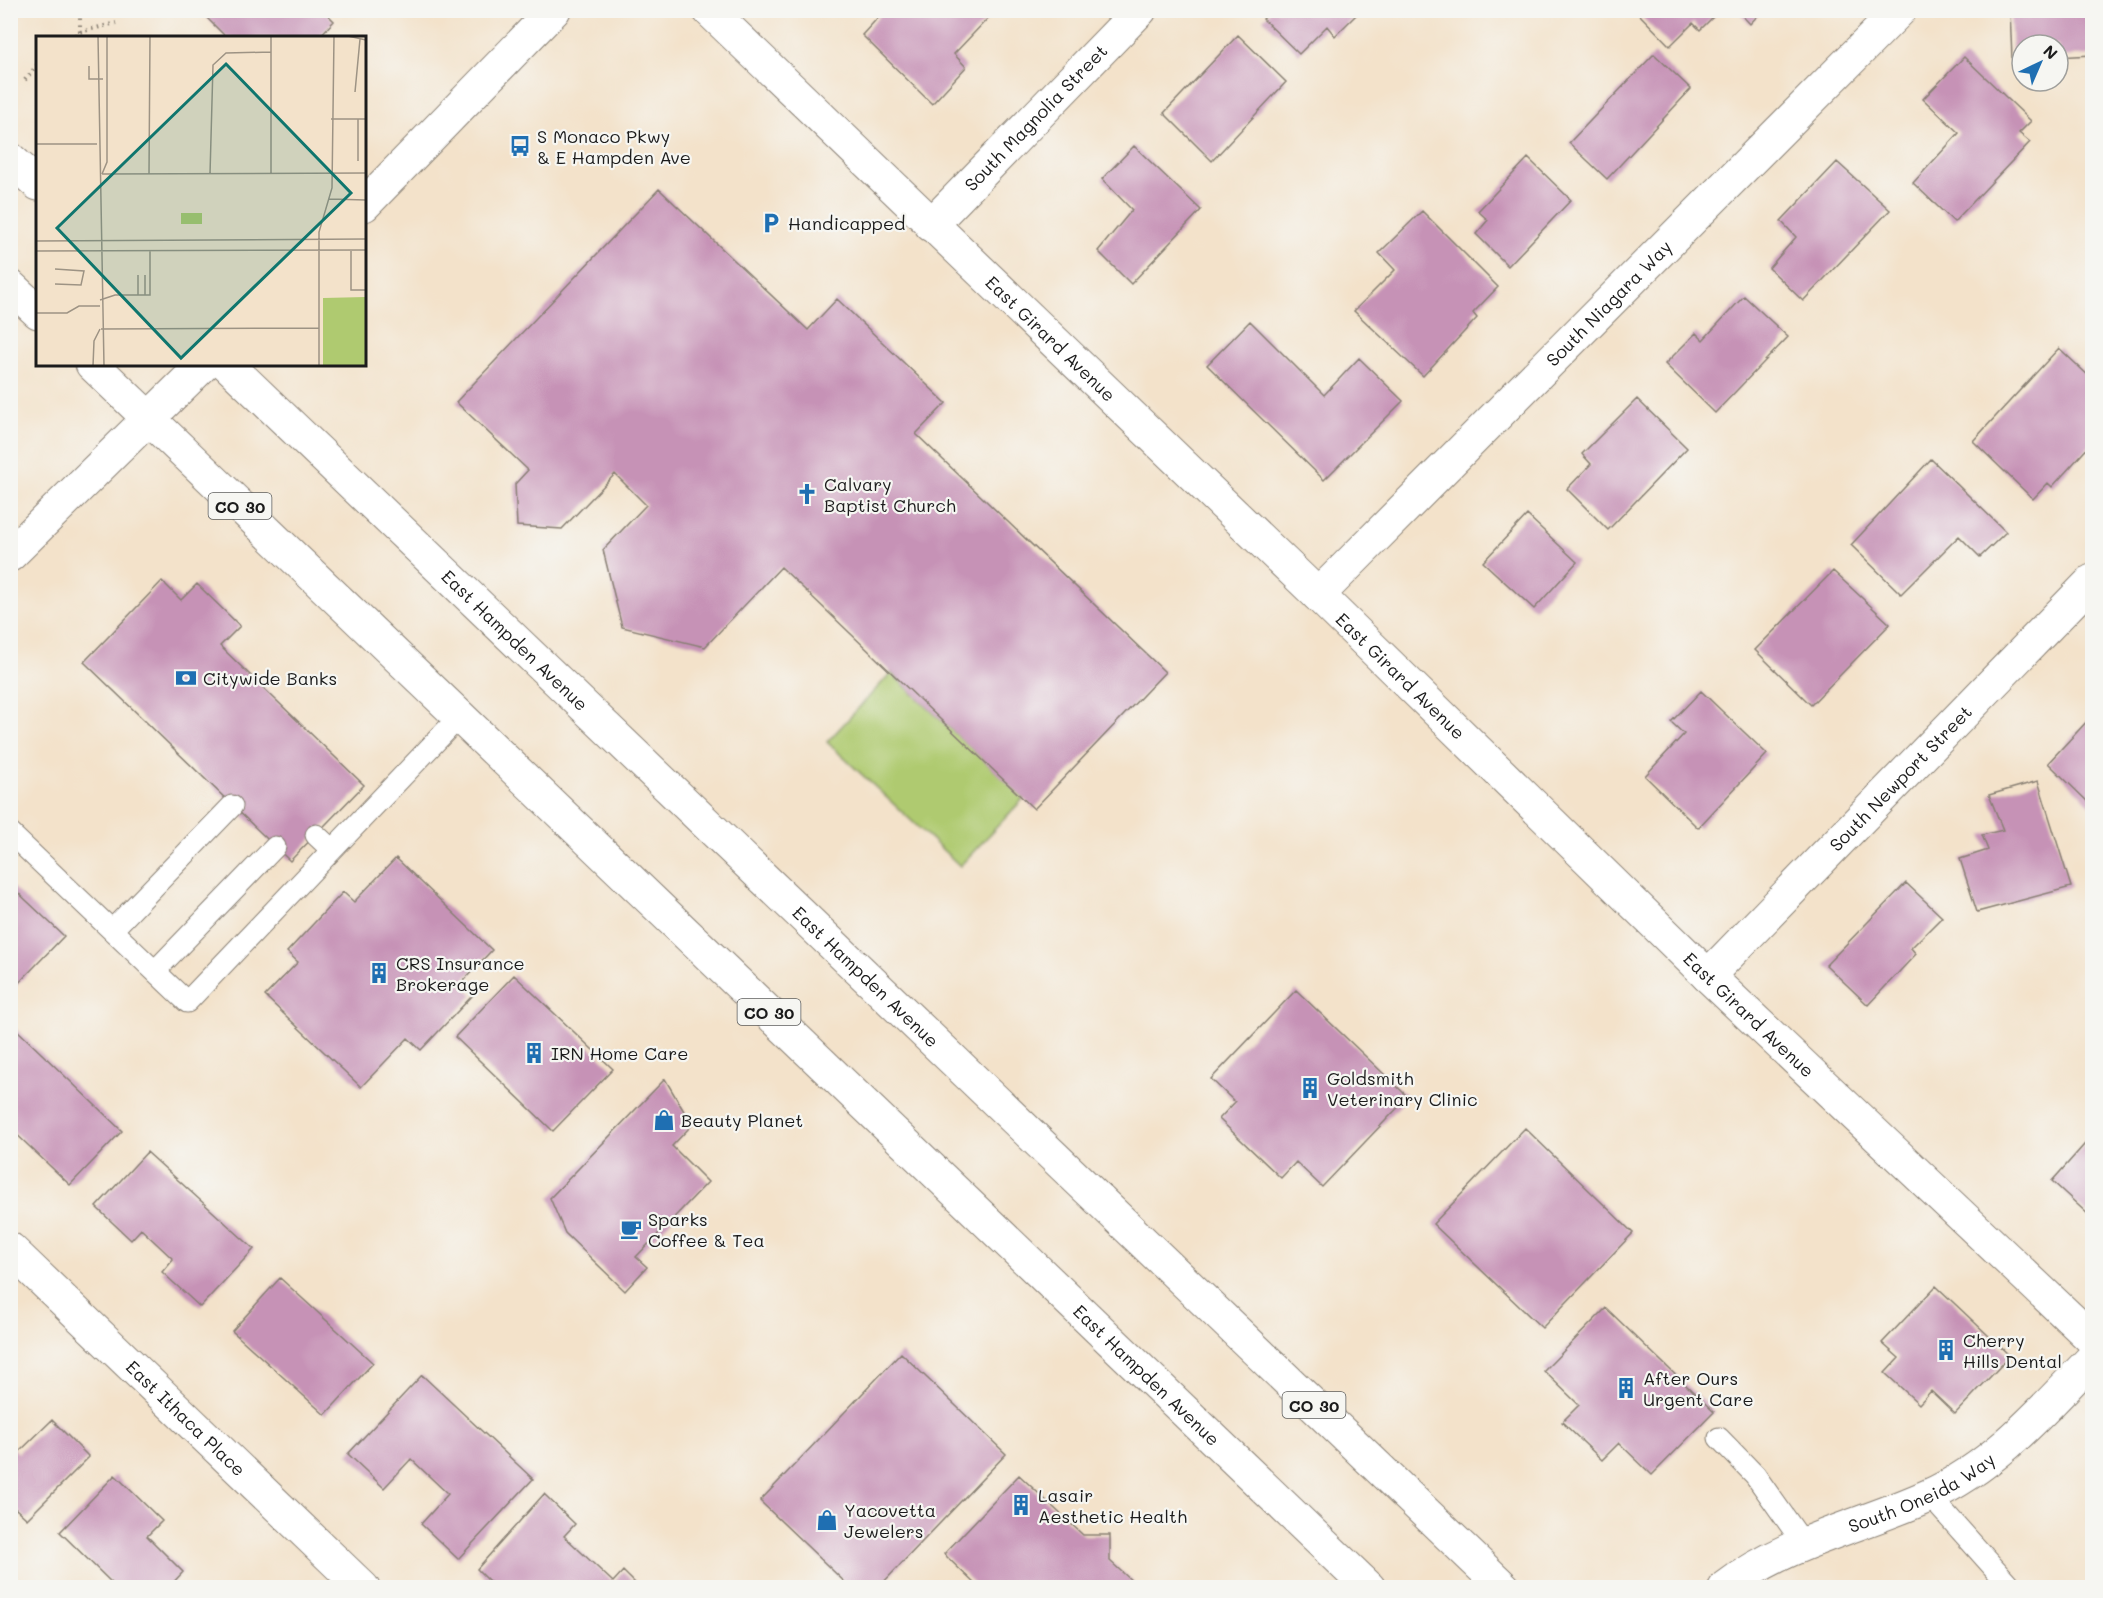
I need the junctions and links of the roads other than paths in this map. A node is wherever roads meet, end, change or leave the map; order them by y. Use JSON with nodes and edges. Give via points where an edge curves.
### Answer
{"nodes":[{"id":1,"x":554,"y":10,"type":"edge"},
{"id":2,"x":709,"y":10,"type":"edge"},
{"id":3,"x":1140,"y":10,"type":"edge"},
{"id":4,"x":1900,"y":10,"type":"edge"},
{"id":5,"x":10,"y":159,"type":"edge"},
{"id":6,"x":36,"y":182,"type":"edge"},
{"id":7,"x":366,"y":203,"type":"edge"},
{"id":8,"x":932,"y":225,"type":"junction"},
{"id":9,"x":10,"y":286,"type":"edge"},
{"id":10,"x":36,"y":310,"type":"edge"},
{"id":11,"x":94,"y":366,"type":"edge"},
{"id":12,"x":202,"y":366,"type":"edge"},
{"id":13,"x":229,"y":366,"type":"edge"},
{"id":14,"x":148,"y":420,"type":"junction"},
{"id":15,"x":10,"y":555,"type":"edge"},
{"id":16,"x":2092,"y":581,"type":"edge"},
{"id":17,"x":1318,"y":595,"type":"junction"},
{"id":18,"x":460,"y":716,"type":"junction"},
{"id":19,"x":232,"y":806,"type":"dead end"},
{"id":20,"x":10,"y":833,"type":"edge"},
{"id":21,"x":316,"y":835,"type":"dead end"},
{"id":22,"x":275,"y":847,"type":"dead end"},
{"id":23,"x":332,"y":850,"type":"junction"},
{"id":24,"x":112,"y":930,"type":"junction"},
{"id":25,"x":154,"y":971,"type":"junction"},
{"id":26,"x":1708,"y":976,"type":"junction"},
{"id":27,"x":10,"y":1249,"type":"edge"},
{"id":28,"x":2092,"y":1339,"type":"edge"},
{"id":29,"x":2092,"y":1359,"type":"edge"},
{"id":30,"x":1719,"y":1438,"type":"dead end"},
{"id":31,"x":1929,"y":1496,"type":"junction"},
{"id":32,"x":1803,"y":1543,"type":"junction"},
{"id":33,"x":363,"y":1587,"type":"edge"},
{"id":34,"x":1369,"y":1587,"type":"edge"},
{"id":35,"x":1504,"y":1587,"type":"edge"},
{"id":36,"x":1725,"y":1587,"type":"edge"},
{"id":37,"x":2012,"y":1587,"type":"edge"}],
"edges":[{"from":1,"to":7,"type":"street"},
{"from":2,"to":8,"type":"street","name":"East Girard Avenue"},
{"from":3,"to":8,"type":"street","name":"South Magnolia Street"},
{"from":4,"to":17,"type":"street","name":"South Niagara Way"},
{"from":5,"to":6,"type":"street"},
{"from":8,"to":17,"type":"street","name":"East Girard Avenue"},
{"from":9,"to":10,"type":"street"},
{"from":11,"to":14,"type":"street","name":"East Hampden Avenue","number":"CO 30"},
{"from":12,"to":14,"type":"street"},
{"from":13,"to":35,"type":"street","name":"East Hampden Avenue","number":"CO 30"},
{"from":14,"to":15,"type":"street"},
{"from":14,"to":18,"type":"street","name":"East Hampden Avenue","number":"CO 30"},
{"from":16,"to":26,"type":"street","name":"South Newport Street"},
{"from":17,"to":26,"type":"street","name":"East Girard Avenue"},
{"from":18,"to":23,"type":"lane"},
{"from":18,"to":34,"type":"street","name":"East Hampden Avenue","number":"CO 30"},
{"from":19,"to":24,"type":"lane"},
{"from":20,"to":24,"type":"lane"},
{"from":21,"to":23,"type":"lane"},
{"from":22,"to":25,"type":"lane"},
{"from":23,"to":25,"type":"lane","via":[[187,1002]]},
{"from":24,"to":25,"type":"lane"},
{"from":26,"to":28,"type":"street","name":"East Girard Avenue"},
{"from":27,"to":33,"type":"street","name":"East Ithaca Place"},
{"from":29,"to":31,"type":"street","name":"South Oneida Way","via":[[2008,1444]]},
{"from":30,"to":32,"type":"lane","via":[[1755,1475]]},
{"from":31,"to":32,"type":"street","name":"South Oneida Way"},
{"from":31,"to":37,"type":"lane"},
{"from":32,"to":36,"type":"street","name":"South Oneida Way","via":[[1754,1567]]}]}
